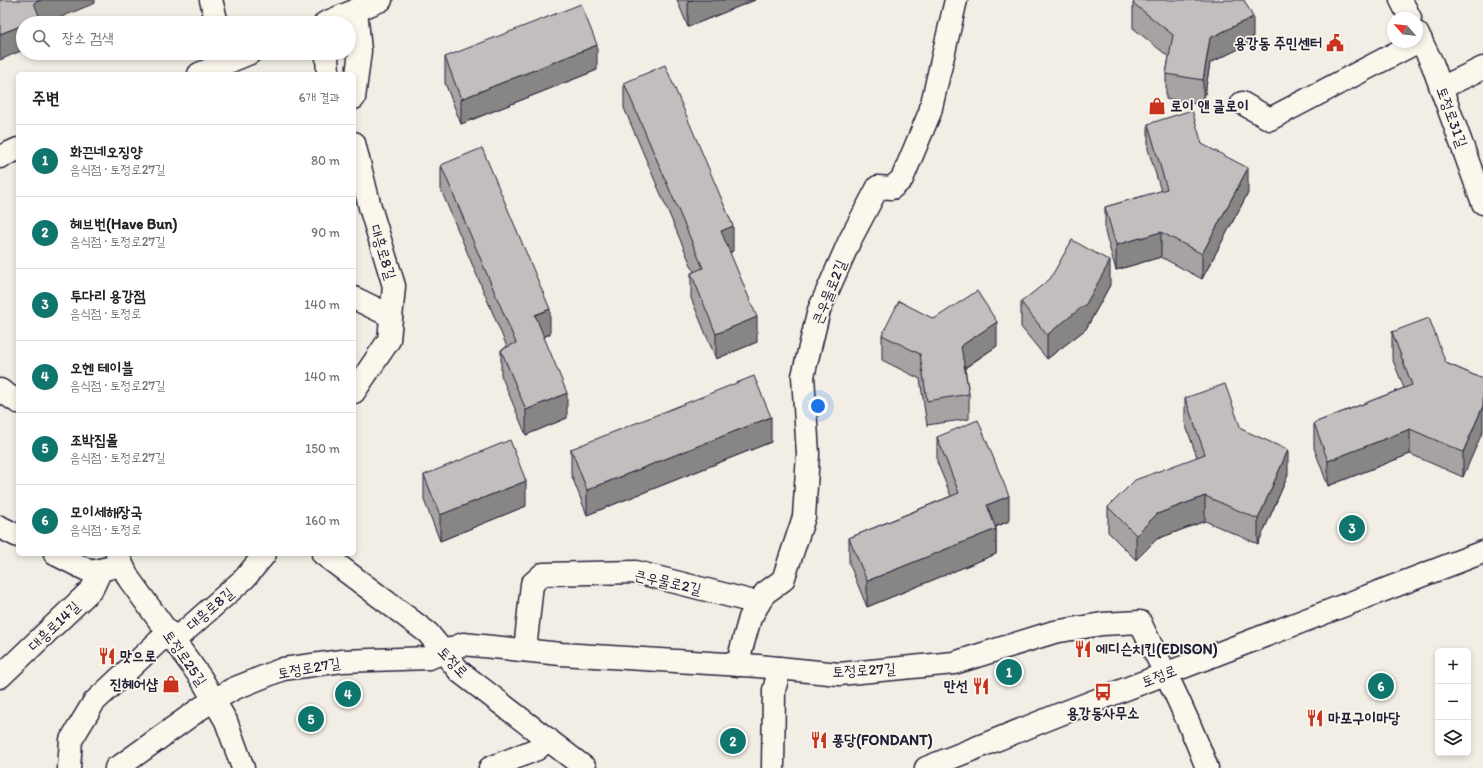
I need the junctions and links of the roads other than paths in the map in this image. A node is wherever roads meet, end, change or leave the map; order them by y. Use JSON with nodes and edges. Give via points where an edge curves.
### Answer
{"nodes":[{"id":1,"x":210,"y":0,"type":"edge"},
{"id":2,"x":381,"y":0,"type":"edge"},
{"id":3,"x":956,"y":0,"type":"edge"},
{"id":4,"x":1401,"y":0,"type":"edge"},
{"id":5,"x":356,"y":10,"type":"junction"},
{"id":6,"x":1407,"y":12,"type":"edge"},
{"id":7,"x":215,"y":16,"type":"edge"},
{"id":8,"x":342,"y":16,"type":"edge"},
{"id":9,"x":1423,"y":44,"type":"edge"},
{"id":10,"x":1397,"y":48,"type":"edge"},
{"id":11,"x":223,"y":60,"type":"edge"},
{"id":12,"x":1483,"y":68,"type":"edge"},
{"id":13,"x":205,"y":72,"type":"edge"},
{"id":14,"x":356,"y":82,"type":"edge"},
{"id":15,"x":1441,"y":88,"type":"junction"},
{"id":16,"x":1242,"y":103,"type":"dead end"},
{"id":17,"x":16,"y":150,"type":"edge"},
{"id":18,"x":356,"y":151,"type":"edge"},
{"id":19,"x":0,"y":157,"type":"edge"},
{"id":20,"x":1483,"y":204,"type":"edge"},
{"id":21,"x":356,"y":299,"type":"edge"},
{"id":22,"x":391,"y":316,"type":"junction"},
{"id":23,"x":356,"y":389,"type":"edge"},
{"id":24,"x":0,"y":390,"type":"edge"},
{"id":25,"x":16,"y":401,"type":"edge"},
{"id":26,"x":0,"y":527,"type":"edge"},
{"id":27,"x":16,"y":535,"type":"edge"},
{"id":28,"x":1483,"y":552,"type":"edge"},
{"id":29,"x":59,"y":556,"type":"edge"},
{"id":30,"x":263,"y":556,"type":"edge"},
{"id":31,"x":326,"y":556,"type":"edge"},
{"id":32,"x":120,"y":560,"type":"edge"},
{"id":33,"x":101,"y":570,"type":"junction"},
{"id":34,"x":758,"y":603,"type":"junction"},
{"id":35,"x":171,"y":637,"type":"junction"},
{"id":36,"x":526,"y":650,"type":"junction"},
{"id":37,"x":444,"y":653,"type":"junction"},
{"id":38,"x":739,"y":665,"type":"junction"},
{"id":39,"x":780,"y":668,"type":"junction"},
{"id":40,"x":1166,"y":674,"type":"junction"},
{"id":41,"x":0,"y":677,"type":"edge"},
{"id":42,"x":214,"y":701,"type":"junction"},
{"id":43,"x":548,"y":739,"type":"junction"},
{"id":44,"x":69,"y":768,"type":"edge"},
{"id":45,"x":116,"y":768,"type":"edge"},
{"id":46,"x":244,"y":768,"type":"edge"},
{"id":47,"x":490,"y":768,"type":"edge"},
{"id":48,"x":585,"y":768,"type":"edge"},
{"id":49,"x":773,"y":768,"type":"edge"},
{"id":50,"x":926,"y":768,"type":"edge"},
{"id":51,"x":1207,"y":768,"type":"edge"}],
"edges":[{"from":1,"to":7,"type":"street"},
{"from":2,"to":5,"type":"street"},
{"from":3,"to":34,"type":"street","name":"큰우물로2길","via":[[930,112],[902,179],[892,188],[878,187],[850,240],[819,310],[803,376],[808,454],[804,517],[783,580],[765,593]]},
{"from":4,"to":6,"type":"street"},
{"from":5,"to":8,"type":"street"},
{"from":5,"to":14,"type":"street","via":[[360,51]]},
{"from":9,"to":15,"type":"street","name":"토정로31길"},
{"from":10,"to":16,"type":"street","via":[[1270,119]]},
{"from":11,"to":13,"type":"street"},
{"from":12,"to":15,"type":"street"},
{"from":15,"to":20,"type":"street","name":"토정로31길"},
{"from":17,"to":19,"type":"street"},
{"from":18,"to":22,"type":"street","name":"대흥로8길","via":[[394,286]]},
{"from":21,"to":22,"type":"street"},
{"from":22,"to":23,"type":"street","name":"대흥로8길","via":[[389,340]]},
{"from":24,"to":25,"type":"street"},
{"from":26,"to":27,"type":"street"},
{"from":28,"to":40,"type":"street","name":"토정로"},
{"from":29,"to":33,"type":"street","via":[[91,572]]},
{"from":30,"to":35,"type":"street","name":"대흥로8길","via":[[245,578],[190,628]]},
{"from":31,"to":37,"type":"street","name":"토정로","via":[[428,633]]},
{"from":32,"to":33,"type":"street"},
{"from":32,"to":35,"type":"street","name":"토정로25길","via":[[129,579]]},
{"from":33,"to":41,"type":"street","name":"대흥로14길","via":[[92,589]]},
{"from":34,"to":36,"type":"street","name":"큰우물로2길","via":[[636,572],[543,574],[532,584]]},
{"from":34,"to":38,"type":"street","name":"큰우물로2길","via":[[750,618]]},
{"from":35,"to":42,"type":"street","name":"토정로25길","via":[[201,678]]},
{"from":35,"to":44,"type":"street","name":"대흥로8길","via":[[159,641],[94,702],[71,740]]},
{"from":36,"to":37,"type":"street","name":"토정로27길","via":[[463,644]]},
{"from":36,"to":38,"type":"street","name":"토정로27길"},
{"from":37,"to":42,"type":"street","name":"토정로27길","via":[[429,658],[342,661],[283,669],[233,689]]},
{"from":37,"to":43,"type":"street","name":"토정로","via":[[460,672]]},
{"from":38,"to":39,"type":"street","name":"토정로27길"},
{"from":39,"to":40,"type":"street","name":"토정로27길","via":[[839,674],[954,663],[1054,632],[1102,624],[1140,622]]},
{"from":39,"to":49,"type":"street","via":[[774,690]]},
{"from":40,"to":50,"type":"street","name":"토정로"},
{"from":40,"to":51,"type":"street"},
{"from":42,"to":45,"type":"street","name":"토정로27길"},
{"from":42,"to":46,"type":"street","name":"토정로25길","via":[[226,721]]},
{"from":43,"to":47,"type":"street","via":[[537,750]]},
{"from":43,"to":48,"type":"street","name":"토정로"}]}
